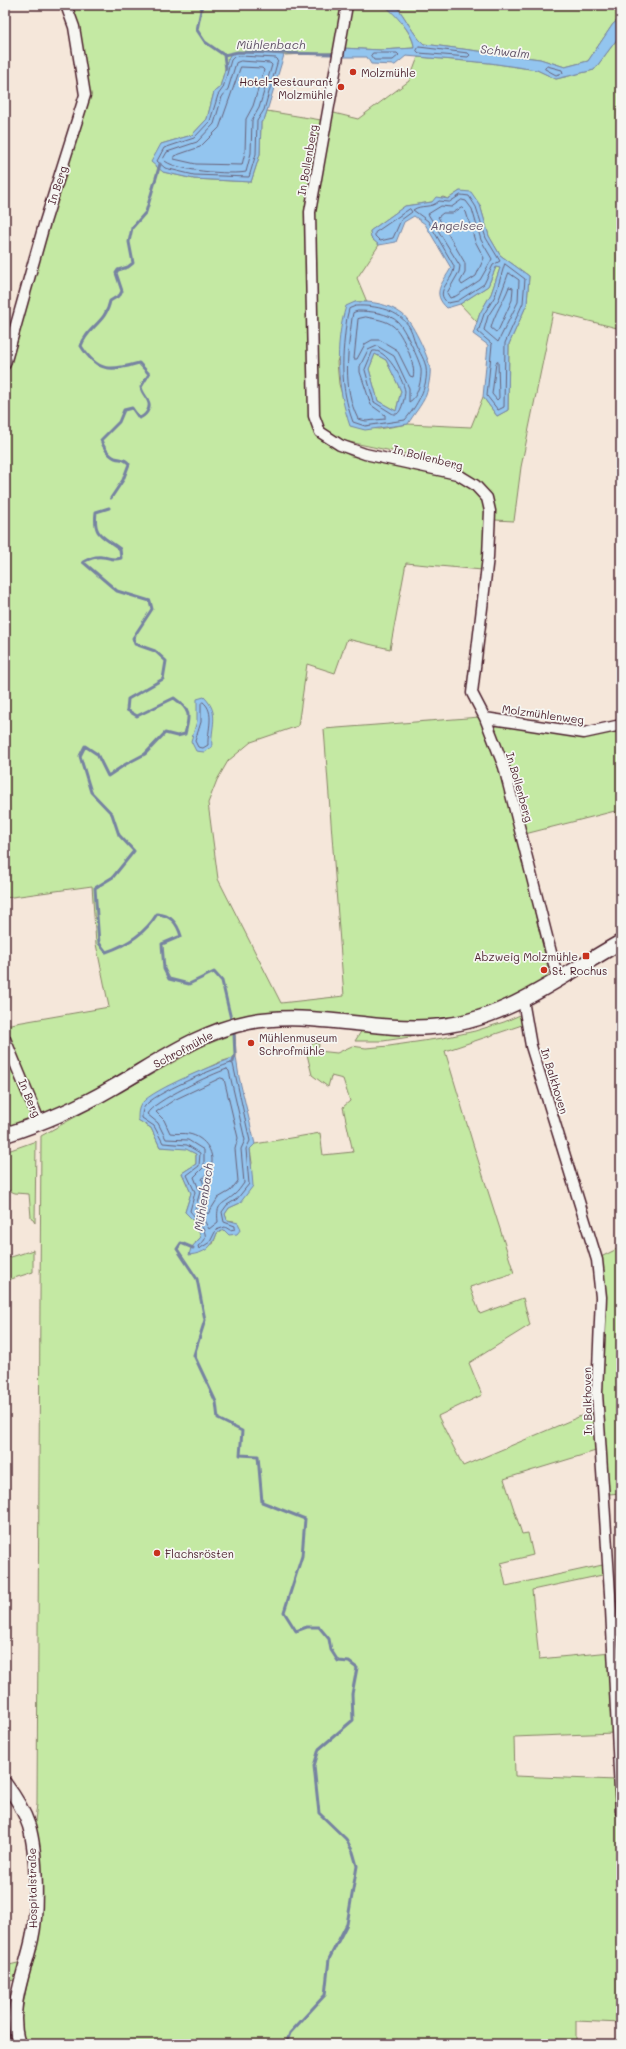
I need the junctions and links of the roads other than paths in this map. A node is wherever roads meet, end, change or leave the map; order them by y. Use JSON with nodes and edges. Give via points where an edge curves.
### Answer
{"nodes":[{"id":1,"x":66,"y":5,"type":"edge"},
{"id":2,"x":347,"y":5,"type":"edge"},
{"id":3,"x":5,"y":364,"type":"edge"},
{"id":4,"x":485,"y":718,"type":"junction"},
{"id":5,"x":621,"y":725,"type":"edge"},
{"id":6,"x":621,"y":942,"type":"edge"},
{"id":7,"x":558,"y":980,"type":"junction"},
{"id":8,"x":522,"y":1000,"type":"junction"},
{"id":9,"x":5,"y":1039,"type":"edge"},
{"id":10,"x":40,"y":1123,"type":"junction"},
{"id":11,"x":5,"y":1135,"type":"edge"},
{"id":12,"x":5,"y":1784,"type":"edge"},
{"id":13,"x":621,"y":1811,"type":"edge"},
{"id":14,"x":19,"y":2044,"type":"edge"}],
"edges":[{"from":1,"to":3,"type":"street","name":"In Berg","via":[[74,27],[85,95],[44,225]]},
{"from":2,"to":4,"type":"street","name":"In Bollenberg","via":[[310,212],[314,416],[320,432],[340,445],[365,454],[457,474],[475,485],[487,498],[490,511],[488,557],[472,692]]},
{"from":4,"to":5,"type":"street","name":"Molzmühlenweg","via":[[584,733]]},
{"from":4,"to":7,"type":"street","name":"In Bollenberg","via":[[504,767]]},
{"from":6,"to":7,"type":"main road","name":"Schrofmühle"},
{"from":7,"to":8,"type":"main road","name":"Schrofmühle"},
{"from":8,"to":10,"type":"main road","name":"Schrofmühle","via":[[481,1018],[439,1026],[400,1027],[314,1018],[248,1022],[193,1041],[104,1093]]},
{"from":8,"to":13,"type":"street","name":"In Balkhoven","via":[[531,1046],[597,1260],[601,1297],[597,1393]]},
{"from":9,"to":10,"type":"street","name":"In Berg"},
{"from":10,"to":11,"type":"main road","name":"In Berg"},
{"from":12,"to":14,"type":"street","name":"Hospitalstraße","via":[[21,1807],[29,1826],[33,1856],[35,1911],[32,1938],[16,2006],[15,2025]]}]}
